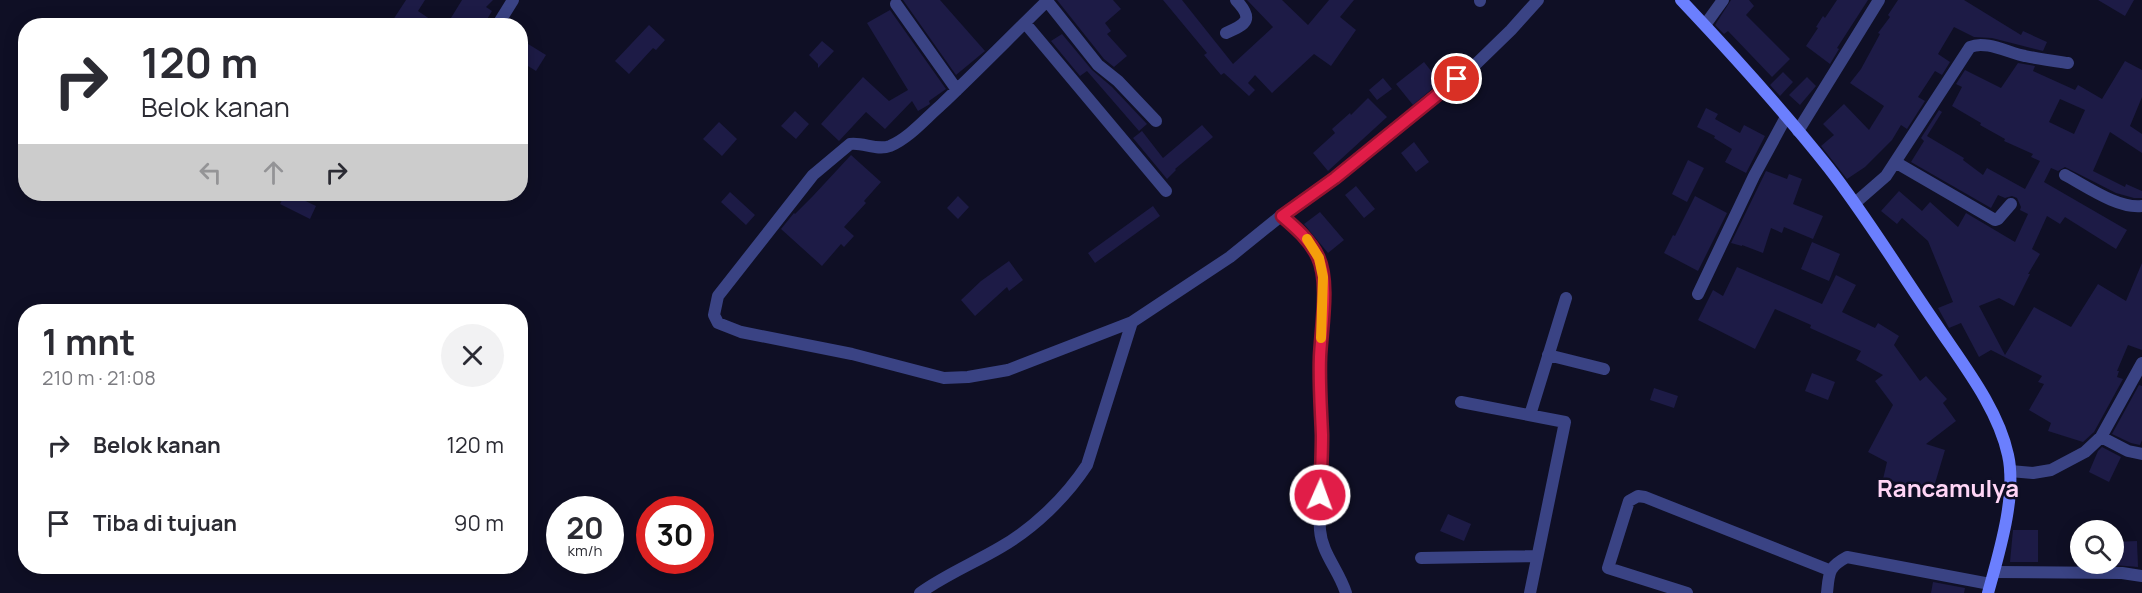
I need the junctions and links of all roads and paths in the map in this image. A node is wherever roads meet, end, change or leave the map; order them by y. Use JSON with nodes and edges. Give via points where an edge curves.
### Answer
{"nodes":[{"id":1,"x":513,"y":0,"type":"edge"},
{"id":2,"x":1236,"y":0,"type":"edge"},
{"id":3,"x":1538,"y":0,"type":"edge"},
{"id":4,"x":1681,"y":0,"type":"edge"},
{"id":5,"x":1723,"y":0,"type":"edge"},
{"id":6,"x":1879,"y":0,"type":"edge"},
{"id":7,"x":1048,"y":1,"type":"edge"},
{"id":8,"x":896,"y":4,"type":"dead end"},
{"id":9,"x":502,"y":18,"type":"edge"},
{"id":10,"x":1025,"y":23,"type":"junction"},
{"id":11,"x":1705,"y":25,"type":"junction"},
{"id":12,"x":1226,"y":33,"type":"dead end"},
{"id":13,"x":2067,"y":63,"type":"dead end"},
{"id":14,"x":957,"y":90,"type":"junction"},
{"id":15,"x":1786,"y":117,"type":"junction"},
{"id":16,"x":1156,"y":121,"type":"dead end"},
{"id":17,"x":1798,"y":131,"type":"junction"},
{"id":18,"x":1894,"y":162,"type":"junction"},
{"id":19,"x":2065,"y":175,"type":"dead end"},
{"id":20,"x":1166,"y":191,"type":"dead end"},
{"id":21,"x":1855,"y":203,"type":"junction"},
{"id":22,"x":2011,"y":204,"type":"dead end"},
{"id":23,"x":2142,"y":206,"type":"edge"},
{"id":24,"x":1282,"y":216,"type":"junction"},
{"id":25,"x":1698,"y":294,"type":"dead end"},
{"id":26,"x":1566,"y":298,"type":"dead end"},
{"id":27,"x":1132,"y":322,"type":"junction"},
{"id":28,"x":1548,"y":355,"type":"junction"},
{"id":29,"x":2142,"y":363,"type":"edge"},
{"id":30,"x":1604,"y":369,"type":"dead end"},
{"id":31,"x":1461,"y":402,"type":"dead end"},
{"id":32,"x":1530,"y":415,"type":"junction"},
{"id":33,"x":2101,"y":437,"type":"junction"},
{"id":34,"x":2142,"y":454,"type":"edge"},
{"id":35,"x":2010,"y":471,"type":"junction"},
{"id":36,"x":1536,"y":556,"type":"junction"},
{"id":37,"x":1421,"y":558,"type":"dead end"},
{"id":38,"x":1829,"y":570,"type":"junction"},
{"id":39,"x":2142,"y":576,"type":"edge"},
{"id":40,"x":1991,"y":583,"type":"edge"},
{"id":41,"x":920,"y":593,"type":"edge"},
{"id":42,"x":1346,"y":593,"type":"edge"},
{"id":43,"x":1530,"y":593,"type":"edge"},
{"id":44,"x":1687,"y":593,"type":"edge"},
{"id":45,"x":1827,"y":593,"type":"edge"}],
"edges":[{"from":1,"to":9,"type":"street"},
{"from":2,"to":12,"type":"street","via":[[1247,18]]},
{"from":3,"to":24,"type":"street","via":[[1476,64]]},
{"from":4,"to":11,"type":"main road"},
{"from":5,"to":11,"type":"street"},
{"from":6,"to":17,"type":"street"},
{"from":7,"to":10,"type":"street"},
{"from":7,"to":16,"type":"street","via":[[1098,65]]},
{"from":8,"to":14,"type":"street"},
{"from":10,"to":14,"type":"street"},
{"from":10,"to":20,"type":"street"},
{"from":11,"to":15,"type":"main road"},
{"from":13,"to":18,"type":"street","via":[[1988,46],[1970,47]]},
{"from":14,"to":27,"type":"street","via":[[889,147],[850,144],[813,175],[718,296],[714,315],[718,323],[741,332],[954,378],[1008,370]]},
{"from":15,"to":17,"type":"main road"},
{"from":15,"to":25,"type":"street"},
{"from":17,"to":21,"type":"main road"},
{"from":18,"to":21,"type":"street","via":[[1886,176]]},
{"from":18,"to":22,"type":"street","via":[[1995,220]]},
{"from":19,"to":23,"type":"street","via":[[2130,207]]},
{"from":21,"to":35,"type":"main road","via":[[1982,394],[2002,435]]},
{"from":24,"to":27,"type":"street","via":[[1230,257]]},
{"from":24,"to":42,"type":"street","via":[[1311,246],[1319,258],[1323,277],[1320,533]]},
{"from":26,"to":28,"type":"street"},
{"from":27,"to":41,"type":"street","via":[[1087,465],[1073,485],[1002,547]]},
{"from":28,"to":30,"type":"street"},
{"from":28,"to":32,"type":"street"},
{"from":29,"to":33,"type":"street"},
{"from":31,"to":32,"type":"street"},
{"from":32,"to":36,"type":"street","via":[[1564,422]]},
{"from":33,"to":34,"type":"street"},
{"from":33,"to":35,"type":"street","via":[[2085,452],[2051,471]]},
{"from":35,"to":40,"type":"main road","via":[[2009,496]]},
{"from":36,"to":37,"type":"street"},
{"from":36,"to":43,"type":"street"},
{"from":38,"to":40,"type":"street","via":[[1847,557]]},
{"from":38,"to":44,"type":"street","via":[[1645,497],[1629,501],[1608,568]]},
{"from":38,"to":45,"type":"street"},
{"from":39,"to":40,"type":"street","via":[[2122,573]]}]}
